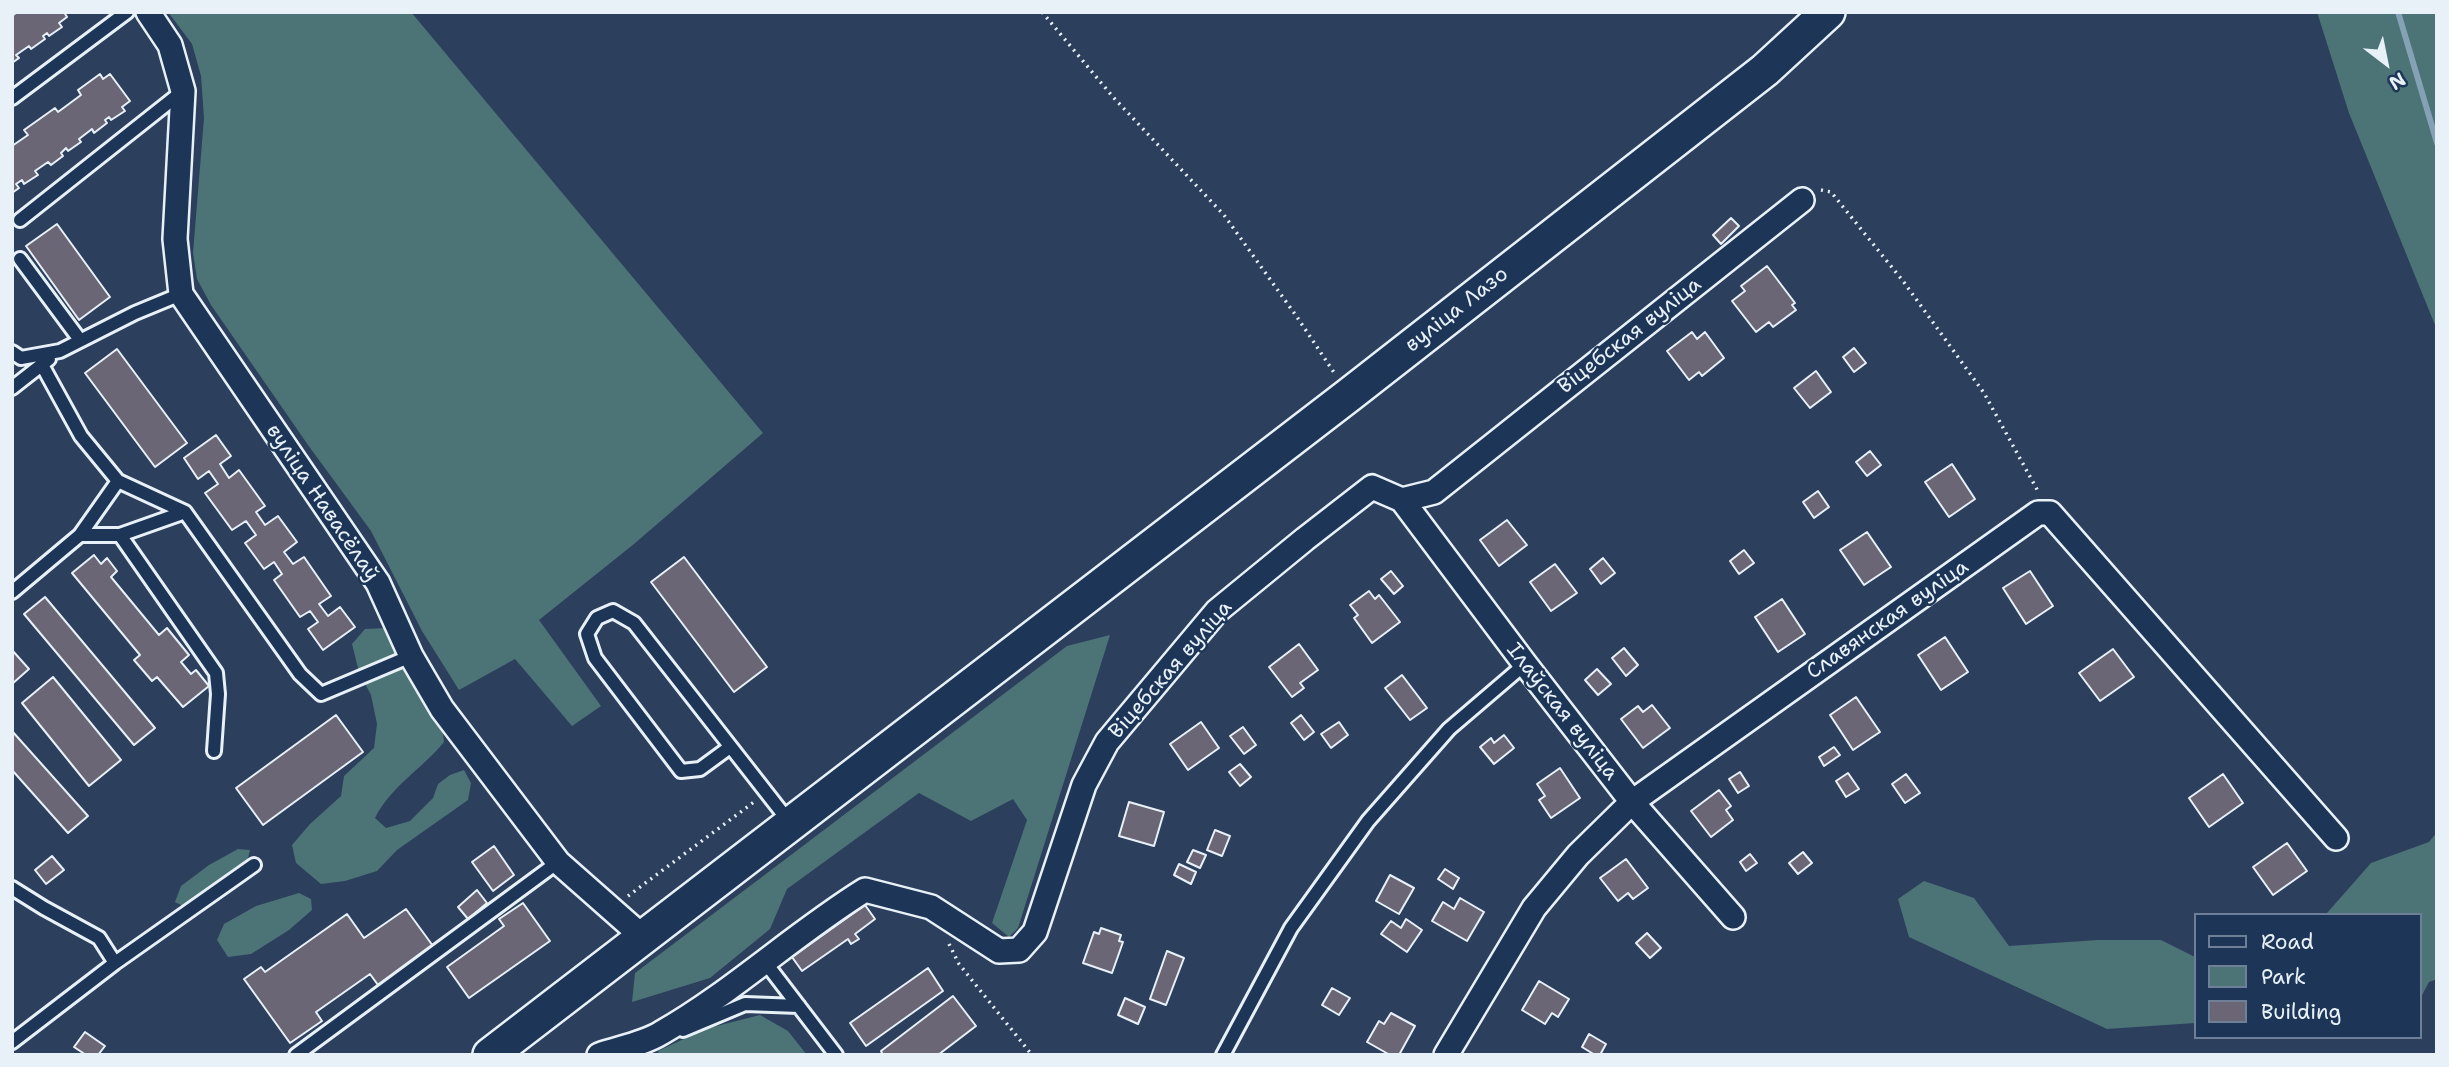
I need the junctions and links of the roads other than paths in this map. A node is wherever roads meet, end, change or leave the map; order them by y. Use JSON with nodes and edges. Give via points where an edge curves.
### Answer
{"nodes":[{"id":1,"x":127,"y":12,"type":"edge"},
{"id":2,"x":148,"y":12,"type":"edge"},
{"id":3,"x":1828,"y":12,"type":"edge"},
{"id":4,"x":183,"y":91,"type":"junction"},
{"id":5,"x":12,"y":98,"type":"edge"},
{"id":6,"x":1802,"y":200,"type":"road end"},
{"id":7,"x":20,"y":220,"type":"dead end"},
{"id":8,"x":20,"y":259,"type":"dead end"},
{"id":9,"x":181,"y":294,"type":"junction"},
{"id":10,"x":80,"y":340,"type":"junction"},
{"id":11,"x":60,"y":351,"type":"junction"},
{"id":12,"x":12,"y":352,"type":"edge"},
{"id":13,"x":42,"y":365,"type":"junction"},
{"id":14,"x":12,"y":388,"type":"edge"},
{"id":15,"x":118,"y":481,"type":"junction"},
{"id":16,"x":1402,"y":500,"type":"junction"},
{"id":17,"x":185,"y":512,"type":"junction"},
{"id":18,"x":80,"y":535,"type":"junction"},
{"id":19,"x":120,"y":536,"type":"junction"},
{"id":20,"x":12,"y":592,"type":"edge"},
{"id":21,"x":411,"y":656,"type":"junction"},
{"id":22,"x":1525,"y":664,"type":"junction"},
{"id":23,"x":730,"y":747,"type":"junction"},
{"id":24,"x":214,"y":751,"type":"dead end"},
{"id":25,"x":1632,"y":802,"type":"junction"},
{"id":26,"x":792,"y":824,"type":"junction"},
{"id":27,"x":2336,"y":838,"type":"dead end"},
{"id":28,"x":558,"y":862,"type":"junction"},
{"id":29,"x":254,"y":865,"type":"dead end"},
{"id":30,"x":12,"y":888,"type":"edge"},
{"id":31,"x":1733,"y":917,"type":"dead end"},
{"id":32,"x":643,"y":937,"type":"junction"},
{"id":33,"x":765,"y":962,"type":"junction"},
{"id":34,"x":115,"y":963,"type":"junction"},
{"id":35,"x":799,"y":1006,"type":"junction"},
{"id":36,"x":659,"y":1035,"type":"junction"},
{"id":37,"x":12,"y":1042,"type":"edge"},
{"id":38,"x":495,"y":1053,"type":"edge"},
{"id":39,"x":296,"y":1055,"type":"edge"},
{"id":40,"x":599,"y":1055,"type":"edge"},
{"id":41,"x":836,"y":1055,"type":"edge"},
{"id":42,"x":1223,"y":1055,"type":"edge"},
{"id":43,"x":1446,"y":1055,"type":"edge"}],
"edges":[{"from":1,"to":5,"type":"lane"},
{"from":2,"to":4,"type":"street","name":"вуліца Навасёлаў","via":[[170,45]]},
{"from":3,"to":26,"type":"main road","name":"вуліца Лазо","via":[[1765,70]]},
{"from":4,"to":7,"type":"lane"},
{"from":4,"to":9,"type":"street","name":"вуліца Навасёлаў","via":[[175,239]]},
{"from":6,"to":16,"type":"street","name":"Віцебская вуліца","via":[[1434,492]]},
{"from":8,"to":10,"type":"lane"},
{"from":9,"to":10,"type":"lane"},
{"from":9,"to":21,"type":"street","name":"вуліца Навасёлаў","via":[[377,583]]},
{"from":10,"to":11,"type":"lane"},
{"from":11,"to":12,"type":"lane","via":[[21,358]]},
{"from":11,"to":13,"type":"lane"},
{"from":13,"to":14,"type":"lane"},
{"from":13,"to":15,"type":"lane","via":[[81,436]]},
{"from":15,"to":17,"type":"lane"},
{"from":15,"to":18,"type":"lane"},
{"from":16,"to":22,"type":"street","name":"Ілаўская вуліца"},
{"from":16,"to":33,"type":"street","name":"Віцебская вуліца","via":[[1372,487],[1217,611],[1107,742],[1084,785],[1035,932],[1019,950],[999,951],[931,907],[865,890],[821,917]]},
{"from":17,"to":19,"type":"lane"},
{"from":17,"to":21,"type":"lane","via":[[300,674],[321,694]]},
{"from":18,"to":19,"type":"lane"},
{"from":18,"to":20,"type":"lane"},
{"from":19,"to":24,"type":"lane","via":[[216,673]]},
{"from":21,"to":28,"type":"street","name":"вуліца Навасёлаў","via":[[442,709]]},
{"from":22,"to":25,"type":"street","name":"Ілаўская вуліца"},
{"from":22,"to":42,"type":"lane","via":[[1449,729],[1368,821],[1291,928]]},
{"from":23,"to":23,"type":"lane","via":[[634,623],[613,611],[597,618],[587,635],[595,659],[681,771],[699,769]]},
{"from":23,"to":26,"type":"lane"},
{"from":25,"to":27,"type":"street","name":"Славянская вуліца","via":[[2038,513],[2050,513]]},
{"from":25,"to":31,"type":"street","name":"Ілаўская вуліца"},
{"from":25,"to":43,"type":"street","name":"Славянская вуліца","via":[[1578,855],[1534,908]]},
{"from":26,"to":32,"type":"main road","name":"вуліца Лазо"},
{"from":28,"to":32,"type":"street","name":"вуліца Навасёлаў"},
{"from":28,"to":39,"type":"lane"},
{"from":29,"to":34,"type":"lane"},
{"from":30,"to":34,"type":"lane","via":[[99,938]]},
{"from":32,"to":38,"type":"main road","name":"вуліца Лазо"},
{"from":33,"to":35,"type":"lane"},
{"from":33,"to":36,"type":"street","name":"Віцебская вуліца"},
{"from":34,"to":37,"type":"lane"},
{"from":35,"to":36,"type":"lane","via":[[745,1004]]},
{"from":35,"to":41,"type":"lane"},
{"from":36,"to":40,"type":"street","name":"Віцебская вуліца"}]}
